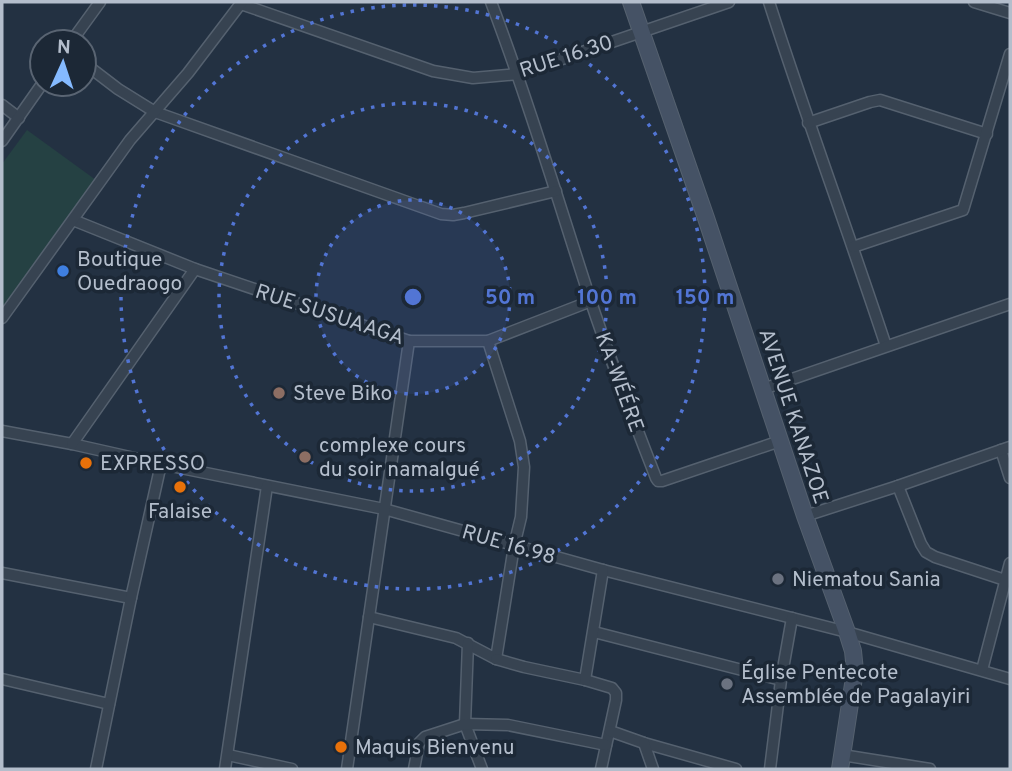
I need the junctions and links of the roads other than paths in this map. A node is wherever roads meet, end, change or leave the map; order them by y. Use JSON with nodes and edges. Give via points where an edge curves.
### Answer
{"nodes":[{"id":1,"x":100,"y":2,"type":"edge"},
{"id":2,"x":491,"y":2,"type":"edge"},
{"id":3,"x":631,"y":2,"type":"edge"},
{"id":4,"x":729,"y":2,"type":"edge"},
{"id":5,"x":769,"y":2,"type":"edge"},
{"id":6,"x":974,"y":2,"type":"edge"},
{"id":7,"x":241,"y":3,"type":"edge"},
{"id":8,"x":1010,"y":13,"type":"edge"},
{"id":9,"x":81,"y":28,"type":"edge"},
{"id":10,"x":641,"y":31,"type":"junction"},
{"id":11,"x":1010,"y":54,"type":"edge"},
{"id":12,"x":98,"y":74,"type":"edge"},
{"id":13,"x":518,"y":74,"type":"junction"},
{"id":14,"x":33,"y":98,"type":"edge"},
{"id":15,"x":2,"y":105,"type":"edge"},
{"id":16,"x":155,"y":112,"type":"junction"},
{"id":17,"x":19,"y":118,"type":"junction"},
{"id":18,"x":808,"y":123,"type":"junction"},
{"id":19,"x":987,"y":134,"type":"junction"},
{"id":20,"x":2,"y":141,"type":"edge"},
{"id":21,"x":556,"y":191,"type":"junction"},
{"id":22,"x":73,"y":220,"type":"junction"},
{"id":23,"x":853,"y":247,"type":"junction"},
{"id":24,"x":195,"y":269,"type":"junction"},
{"id":25,"x":591,"y":301,"type":"junction"},
{"id":26,"x":1010,"y":304,"type":"edge"},
{"id":27,"x":2,"y":318,"type":"edge"},
{"id":28,"x":409,"y":341,"type":"junction"},
{"id":29,"x":488,"y":341,"type":"junction"},
{"id":30,"x":886,"y":346,"type":"junction"},
{"id":31,"x":763,"y":389,"type":"junction"},
{"id":32,"x":2,"y":431,"type":"edge"},
{"id":33,"x":780,"y":441,"type":"junction"},
{"id":34,"x":72,"y":444,"type":"junction"},
{"id":35,"x":1005,"y":449,"type":"edge"},
{"id":36,"x":161,"y":464,"type":"junction"},
{"id":37,"x":1010,"y":478,"type":"edge"},
{"id":38,"x":267,"y":486,"type":"junction"},
{"id":39,"x":898,"y":486,"type":"junction"},
{"id":40,"x":384,"y":509,"type":"junction"},
{"id":41,"x":805,"y":516,"type":"junction"},
{"id":42,"x":514,"y":546,"type":"junction"},
{"id":43,"x":1010,"y":564,"type":"edge"},
{"id":44,"x":603,"y":570,"type":"junction"},
{"id":45,"x":2,"y":573,"type":"edge"},
{"id":46,"x":1005,"y":580,"type":"junction"},
{"id":47,"x":131,"y":598,"type":"junction"},
{"id":48,"x":369,"y":617,"type":"junction"},
{"id":49,"x":792,"y":618,"type":"junction"},
{"id":50,"x":594,"y":632,"type":"junction"},
{"id":51,"x":847,"y":632,"type":"junction"},
{"id":52,"x":468,"y":643,"type":"junction"},
{"id":53,"x":496,"y":659,"type":"junction"},
{"id":54,"x":982,"y":670,"type":"junction"},
{"id":55,"x":1010,"y":678,"type":"edge"},
{"id":56,"x":2,"y":679,"type":"edge"},
{"id":57,"x":585,"y":680,"type":"junction"},
{"id":58,"x":781,"y":680,"type":"junction"},
{"id":59,"x":109,"y":704,"type":"junction"},
{"id":60,"x":465,"y":724,"type":"junction"},
{"id":61,"x":610,"y":731,"type":"junction"},
{"id":62,"x":644,"y":743,"type":"junction"},
{"id":63,"x":606,"y":745,"type":"junction"},
{"id":64,"x":228,"y":755,"type":"junction"},
{"id":65,"x":841,"y":762,"type":"edge"},
{"id":66,"x":96,"y":769,"type":"edge"},
{"id":67,"x":225,"y":769,"type":"edge"},
{"id":68,"x":292,"y":769,"type":"edge"},
{"id":69,"x":347,"y":769,"type":"edge"},
{"id":70,"x":414,"y":769,"type":"edge"},
{"id":71,"x":482,"y":769,"type":"edge"},
{"id":72,"x":601,"y":769,"type":"edge"},
{"id":73,"x":653,"y":769,"type":"edge"},
{"id":74,"x":736,"y":769,"type":"edge"},
{"id":75,"x":770,"y":769,"type":"edge"},
{"id":76,"x":930,"y":769,"type":"edge"}],
"edges":[{"from":1,"to":9,"type":"street"},
{"from":2,"to":13,"type":"street","name":"KA-WÉÉRE"},
{"from":3,"to":10,"type":"street","name":"AVENUE KANAZOE"},
{"from":4,"to":10,"type":"street","name":"RUE 16.30"},
{"from":5,"to":18,"type":"street"},
{"from":6,"to":8,"type":"street"},
{"from":7,"to":13,"type":"street","name":"RUE 16.30","via":[[433,71],[472,78]]},
{"from":7,"to":16,"type":"street"},
{"from":10,"to":13,"type":"street","name":"RUE 16.30"},
{"from":10,"to":31,"type":"street","name":"AVENUE KANAZOE"},
{"from":11,"to":19,"type":"street"},
{"from":12,"to":16,"type":"street"},
{"from":13,"to":21,"type":"street","name":"KA-WÉÉRE"},
{"from":14,"to":17,"type":"street"},
{"from":15,"to":17,"type":"street"},
{"from":16,"to":21,"type":"street","via":[[441,214],[464,214]]},
{"from":16,"to":22,"type":"street"},
{"from":17,"to":20,"type":"street"},
{"from":18,"to":19,"type":"street","via":[[880,100]]},
{"from":18,"to":23,"type":"street"},
{"from":19,"to":23,"type":"street","via":[[963,210]]},
{"from":21,"to":25,"type":"street","name":"KA-WÉÉRE"},
{"from":22,"to":24,"type":"street","name":"RUE SUSUAAGA"},
{"from":22,"to":27,"type":"street"},
{"from":23,"to":30,"type":"street"},
{"from":24,"to":28,"type":"street","name":"RUE SUSUAAGA"},
{"from":24,"to":34,"type":"street"},
{"from":25,"to":29,"type":"street","name":"RUE SUSUAAGA"},
{"from":25,"to":33,"type":"street","name":"KA-WÉÉRE","via":[[659,481]]},
{"from":26,"to":30,"type":"street"},
{"from":28,"to":29,"type":"street","name":"RUE SUSUAAGA"},
{"from":28,"to":40,"type":"street"},
{"from":29,"to":42,"type":"street","via":[[524,467]]},
{"from":30,"to":31,"type":"street"},
{"from":31,"to":33,"type":"street","name":"AVENUE KANAZOE"},
{"from":32,"to":34,"type":"street","name":"RUE 16.98"},
{"from":33,"to":41,"type":"street","name":"AVENUE KANAZOE"},
{"from":34,"to":36,"type":"street","name":"RUE 16.98"},
{"from":35,"to":37,"type":"street"},
{"from":35,"to":39,"type":"street"},
{"from":36,"to":38,"type":"street","name":"RUE 16.98"},
{"from":36,"to":47,"type":"street"},
{"from":38,"to":40,"type":"street","name":"RUE 16.98"},
{"from":38,"to":64,"type":"street"},
{"from":39,"to":41,"type":"street"},
{"from":39,"to":46,"type":"street","via":[[926,552]]},
{"from":40,"to":42,"type":"street","name":"RUE 16.98"},
{"from":40,"to":48,"type":"street"},
{"from":41,"to":51,"type":"street","name":"AVENUE KANAZOE"},
{"from":42,"to":44,"type":"street","name":"RUE 16.98"},
{"from":42,"to":53,"type":"street"},
{"from":43,"to":46,"type":"street"},
{"from":44,"to":49,"type":"street","name":"RUE 16.98"},
{"from":44,"to":50,"type":"street"},
{"from":45,"to":47,"type":"street"},
{"from":46,"to":54,"type":"street"},
{"from":47,"to":59,"type":"street"},
{"from":48,"to":52,"type":"street"},
{"from":48,"to":69,"type":"street"},
{"from":49,"to":51,"type":"street","name":"RUE 16.98"},
{"from":49,"to":58,"type":"street"},
{"from":50,"to":57,"type":"street"},
{"from":50,"to":58,"type":"street"},
{"from":51,"to":54,"type":"street","name":"RUE 16.98"},
{"from":51,"to":65,"type":"street","name":"AVENUE KANAZOE","via":[[855,671]]},
{"from":52,"to":53,"type":"street"},
{"from":52,"to":60,"type":"street"},
{"from":53,"to":57,"type":"street"},
{"from":54,"to":55,"type":"street","name":"RUE 16.98"},
{"from":56,"to":59,"type":"street"},
{"from":57,"to":61,"type":"street","via":[[616,693]]},
{"from":58,"to":75,"type":"street"},
{"from":59,"to":66,"type":"street"},
{"from":60,"to":63,"type":"street","via":[[508,725]]},
{"from":60,"to":70,"type":"street","via":[[425,737],[419,743]]},
{"from":60,"to":71,"type":"street"},
{"from":61,"to":62,"type":"street"},
{"from":61,"to":63,"type":"street"},
{"from":62,"to":73,"type":"street"},
{"from":62,"to":74,"type":"street"},
{"from":63,"to":72,"type":"street"},
{"from":64,"to":67,"type":"street"},
{"from":64,"to":68,"type":"street"},
{"from":65,"to":76,"type":"street"}]}
